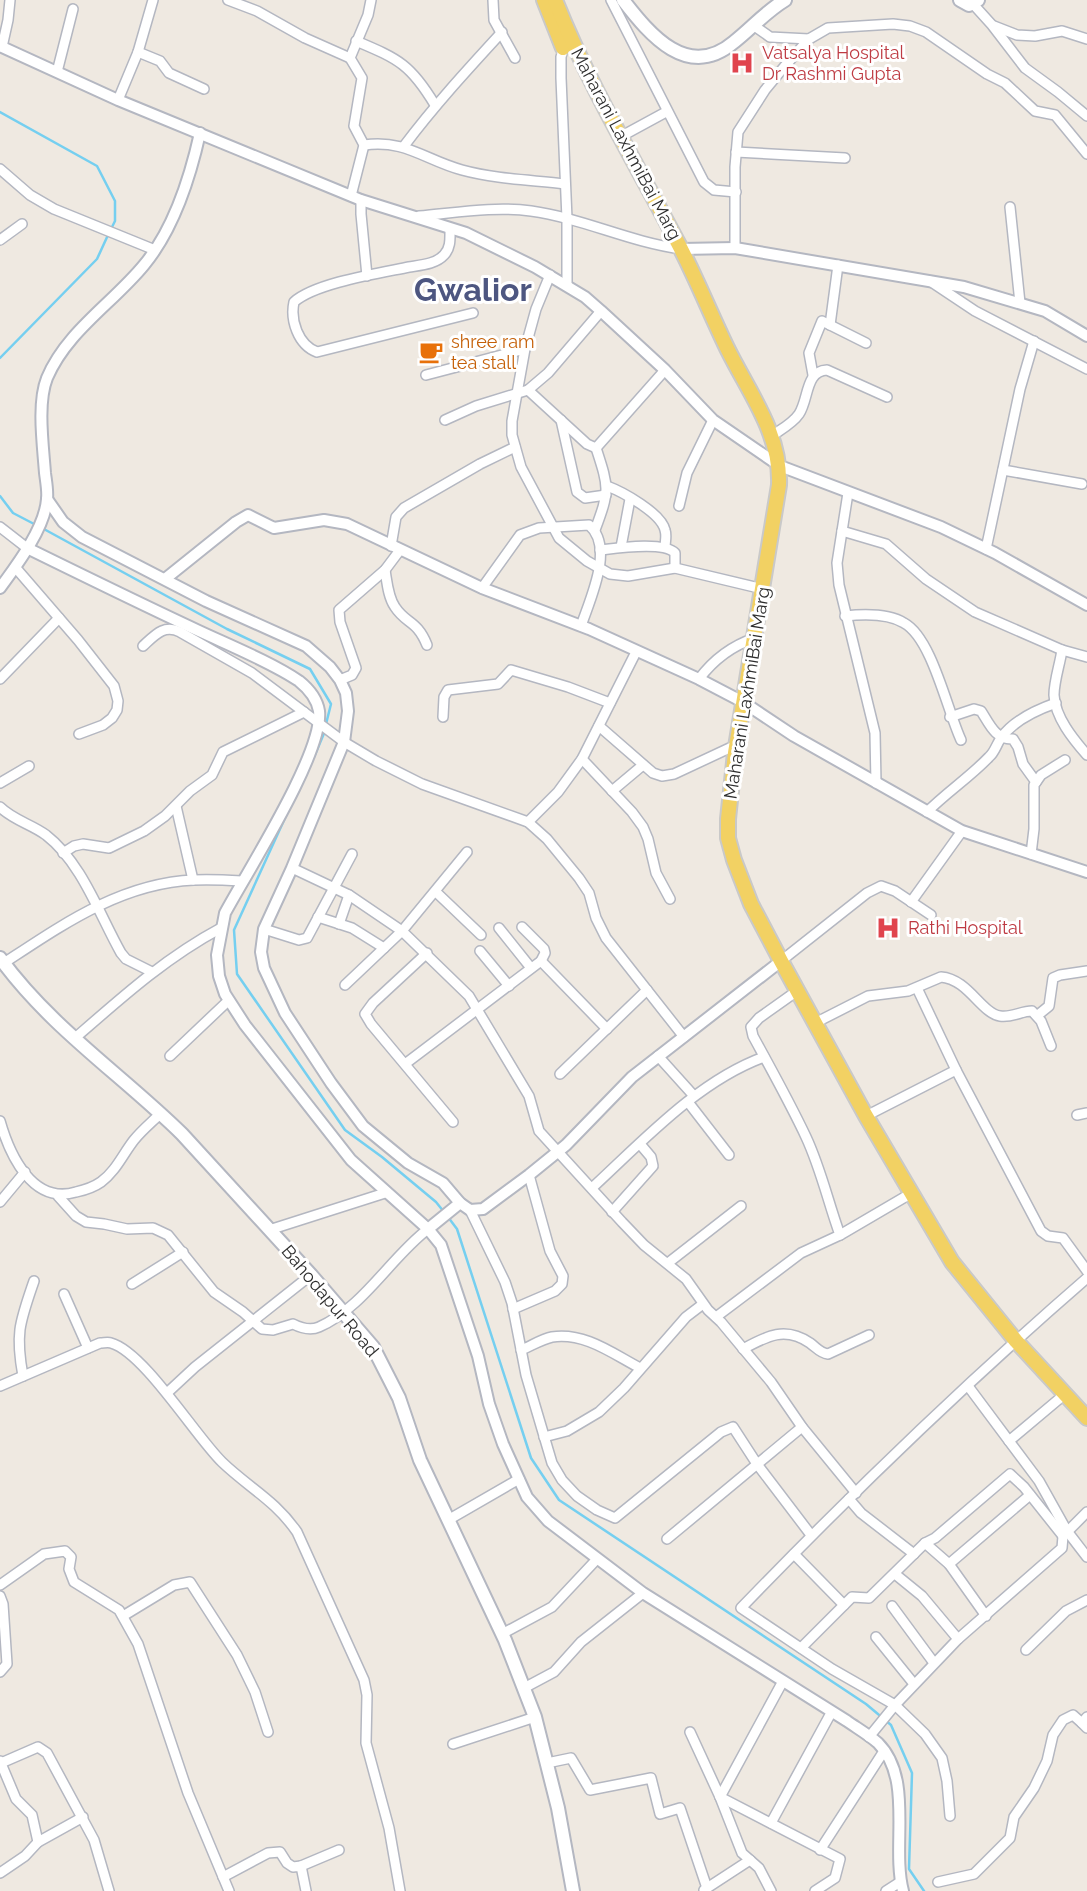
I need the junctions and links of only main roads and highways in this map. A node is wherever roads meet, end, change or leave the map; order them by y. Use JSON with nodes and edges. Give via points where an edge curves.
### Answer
{"nodes":[{"id":1,"x":544,"y":0,"type":"edge"},
{"id":2,"x":555,"y":0,"type":"edge"},
{"id":3,"x":623,"y":0,"type":"edge"},
{"id":4,"x":785,"y":0,"type":"edge"},
{"id":5,"x":566,"y":41,"type":"junction"},
{"id":6,"x":2,"y":961,"type":"edge"},
{"id":7,"x":1087,"y":1418,"type":"edge"},
{"id":8,"x":573,"y":1891,"type":"edge"}],
"edges":[{"from":1,"to":5,"type":"main road"},
{"from":2,"to":5,"type":"main road","name":"Maharani LaxhmiBai Marg"},
{"from":3,"to":4,"type":"main road","via":[[664,45],[699,58],[732,45]]},
{"from":5,"to":7,"type":"main road","name":"Maharani LaxhmiBai Marg","via":[[681,249],[773,435],[780,466],[736,745],[728,838],[751,904],[866,1116],[952,1262]]},
{"from":6,"to":8,"type":"main road","name":"Bahodapur Road","via":[[74,1039],[161,1113],[373,1347],[400,1398],[420,1460],[502,1634],[535,1717]]}]}
